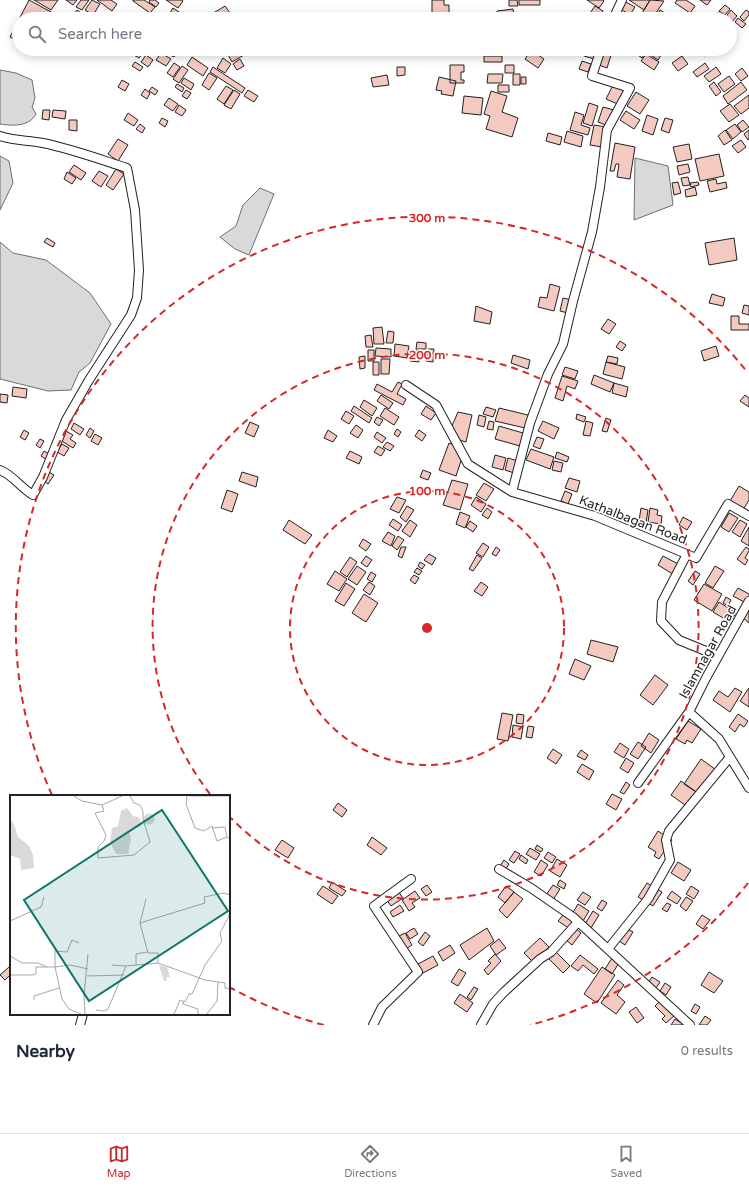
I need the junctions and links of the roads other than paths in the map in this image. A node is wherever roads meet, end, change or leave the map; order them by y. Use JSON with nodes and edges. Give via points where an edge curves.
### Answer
{"nodes":[{"id":1,"x":622,"y":0,"type":"edge"},
{"id":2,"x":617,"y":12,"type":"edge"},
{"id":3,"x":599,"y":56,"type":"edge"},
{"id":4,"x":0,"y":136,"type":"edge"},
{"id":5,"x":406,"y":385,"type":"dead end"},
{"id":6,"x":0,"y":470,"type":"edge"},
{"id":7,"x":512,"y":492,"type":"junction"},
{"id":8,"x":749,"y":516,"type":"edge"},
{"id":9,"x":687,"y":554,"type":"junction"},
{"id":10,"x":749,"y":602,"type":"edge"},
{"id":11,"x":718,"y":656,"type":"junction"},
{"id":12,"x":689,"y":712,"type":"junction"},
{"id":13,"x":730,"y":757,"type":"junction"},
{"id":14,"x":638,"y":783,"type":"dead end"},
{"id":15,"x":749,"y":788,"type":"edge"},
{"id":16,"x":499,"y":869,"type":"dead end"},
{"id":17,"x":411,"y":879,"type":"dead end"},
{"id":18,"x":578,"y":922,"type":"junction"},
{"id":19,"x":608,"y":949,"type":"junction"},
{"id":20,"x":83,"y":1015,"type":"edge"},
{"id":21,"x":80,"y":1025,"type":"edge"},
{"id":22,"x":373,"y":1025,"type":"edge"},
{"id":23,"x":481,"y":1025,"type":"edge"},
{"id":24,"x":690,"y":1025,"type":"edge"}],
"edges":[{"from":1,"to":2,"type":"street"},
{"from":3,"to":7,"type":"street","via":[[592,76],[630,88],[607,130],[592,232],[563,344],[548,374],[530,423]]},
{"from":4,"to":6,"type":"street","via":[[69,149],[127,168],[134,210],[139,270],[137,298],[131,315],[66,420],[33,496],[10,474]]},
{"from":5,"to":7,"type":"street","name":"Kathalbagan Road","via":[[436,405],[468,464]]},
{"from":7,"to":9,"type":"street","name":"Kathalbagan Road","via":[[595,516]]},
{"from":8,"to":9,"type":"street","name":"Kathalbagan Road","via":[[728,504],[696,558]]},
{"from":9,"to":11,"type":"street","via":[[662,602],[661,621],[679,640]]},
{"from":10,"to":11,"type":"street","name":"Islamnagar Road"},
{"from":11,"to":12,"type":"street","name":"Islamnagar Road"},
{"from":12,"to":13,"type":"street","name":"Islamnagar Road","via":[[719,739]]},
{"from":12,"to":14,"type":"street"},
{"from":13,"to":15,"type":"street","name":"Islamnagar Road"},
{"from":13,"to":19,"type":"street","via":[[670,832],[666,840],[670,860],[648,898]]},
{"from":16,"to":18,"type":"street","via":[[531,888]]},
{"from":17,"to":22,"type":"street","via":[[374,906],[418,972],[382,1007]]},
{"from":18,"to":19,"type":"street"},
{"from":18,"to":23,"type":"street","via":[[550,952],[503,993],[493,1004]]},
{"from":19,"to":24,"type":"street"},
{"from":20,"to":21,"type":"street"}]}
